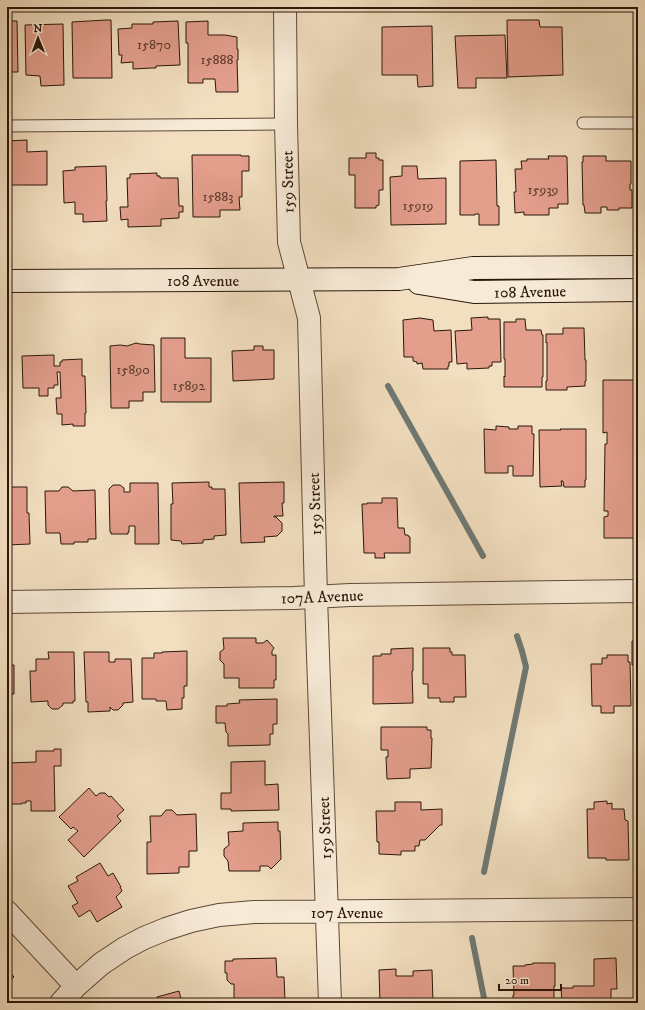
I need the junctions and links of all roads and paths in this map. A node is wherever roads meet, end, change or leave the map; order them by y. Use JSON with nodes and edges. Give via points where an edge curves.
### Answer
{"nodes":[{"id":1,"x":285,"y":7,"type":"edge"},
{"id":2,"x":583,"y":123,"type":"dead end"},
{"id":3,"x":638,"y":123,"type":"edge"},
{"id":4,"x":286,"y":124,"type":"junction"},
{"id":5,"x":7,"y":126,"type":"edge"},
{"id":6,"x":638,"y":267,"type":"edge"},
{"id":7,"x":299,"y":279,"type":"junction"},
{"id":8,"x":399,"y":279,"type":"junction"},
{"id":9,"x":7,"y":281,"type":"edge"},
{"id":10,"x":638,"y":290,"type":"edge"},
{"id":11,"x":638,"y":591,"type":"edge"},
{"id":12,"x":316,"y":597,"type":"junction"},
{"id":13,"x":7,"y":602,"type":"edge"},
{"id":14,"x":638,"y":909,"type":"edge"},
{"id":15,"x":7,"y":912,"type":"edge"},
{"id":16,"x":327,"y":912,"type":"junction"},
{"id":17,"x":76,"y":986,"type":"junction"},
{"id":18,"x":61,"y":1003,"type":"edge"},
{"id":19,"x":330,"y":1003,"type":"edge"}],
"edges":[{"from":1,"to":4,"type":"street","name":"159 Street"},
{"from":2,"to":3,"type":"lane"},
{"from":4,"to":5,"type":"lane"},
{"from":4,"to":7,"type":"street","name":"159 Street","via":[[289,242]]},
{"from":6,"to":8,"type":"street","name":"108 Avenue","via":[[473,268]]},
{"from":7,"to":8,"type":"street","name":"108 Avenue"},
{"from":7,"to":9,"type":"street","name":"108 Avenue"},
{"from":7,"to":12,"type":"street","name":"159 Street","via":[[309,318]]},
{"from":8,"to":10,"type":"street","name":"108 Avenue","via":[[474,292]]},
{"from":11,"to":12,"type":"street","name":"107A Avenue"},
{"from":12,"to":13,"type":"street","name":"107A Avenue"},
{"from":12,"to":16,"type":"street","name":"159 Street"},
{"from":14,"to":16,"type":"street","name":"107 Avenue"},
{"from":15,"to":17,"type":"street"},
{"from":16,"to":17,"type":"street","name":"107 Avenue","via":[[254,912],[219,915],[185,923],[125,948],[101,964]]},
{"from":16,"to":19,"type":"street","name":"159 Street"},
{"from":17,"to":18,"type":"street","name":"107 Avenue"}]}
